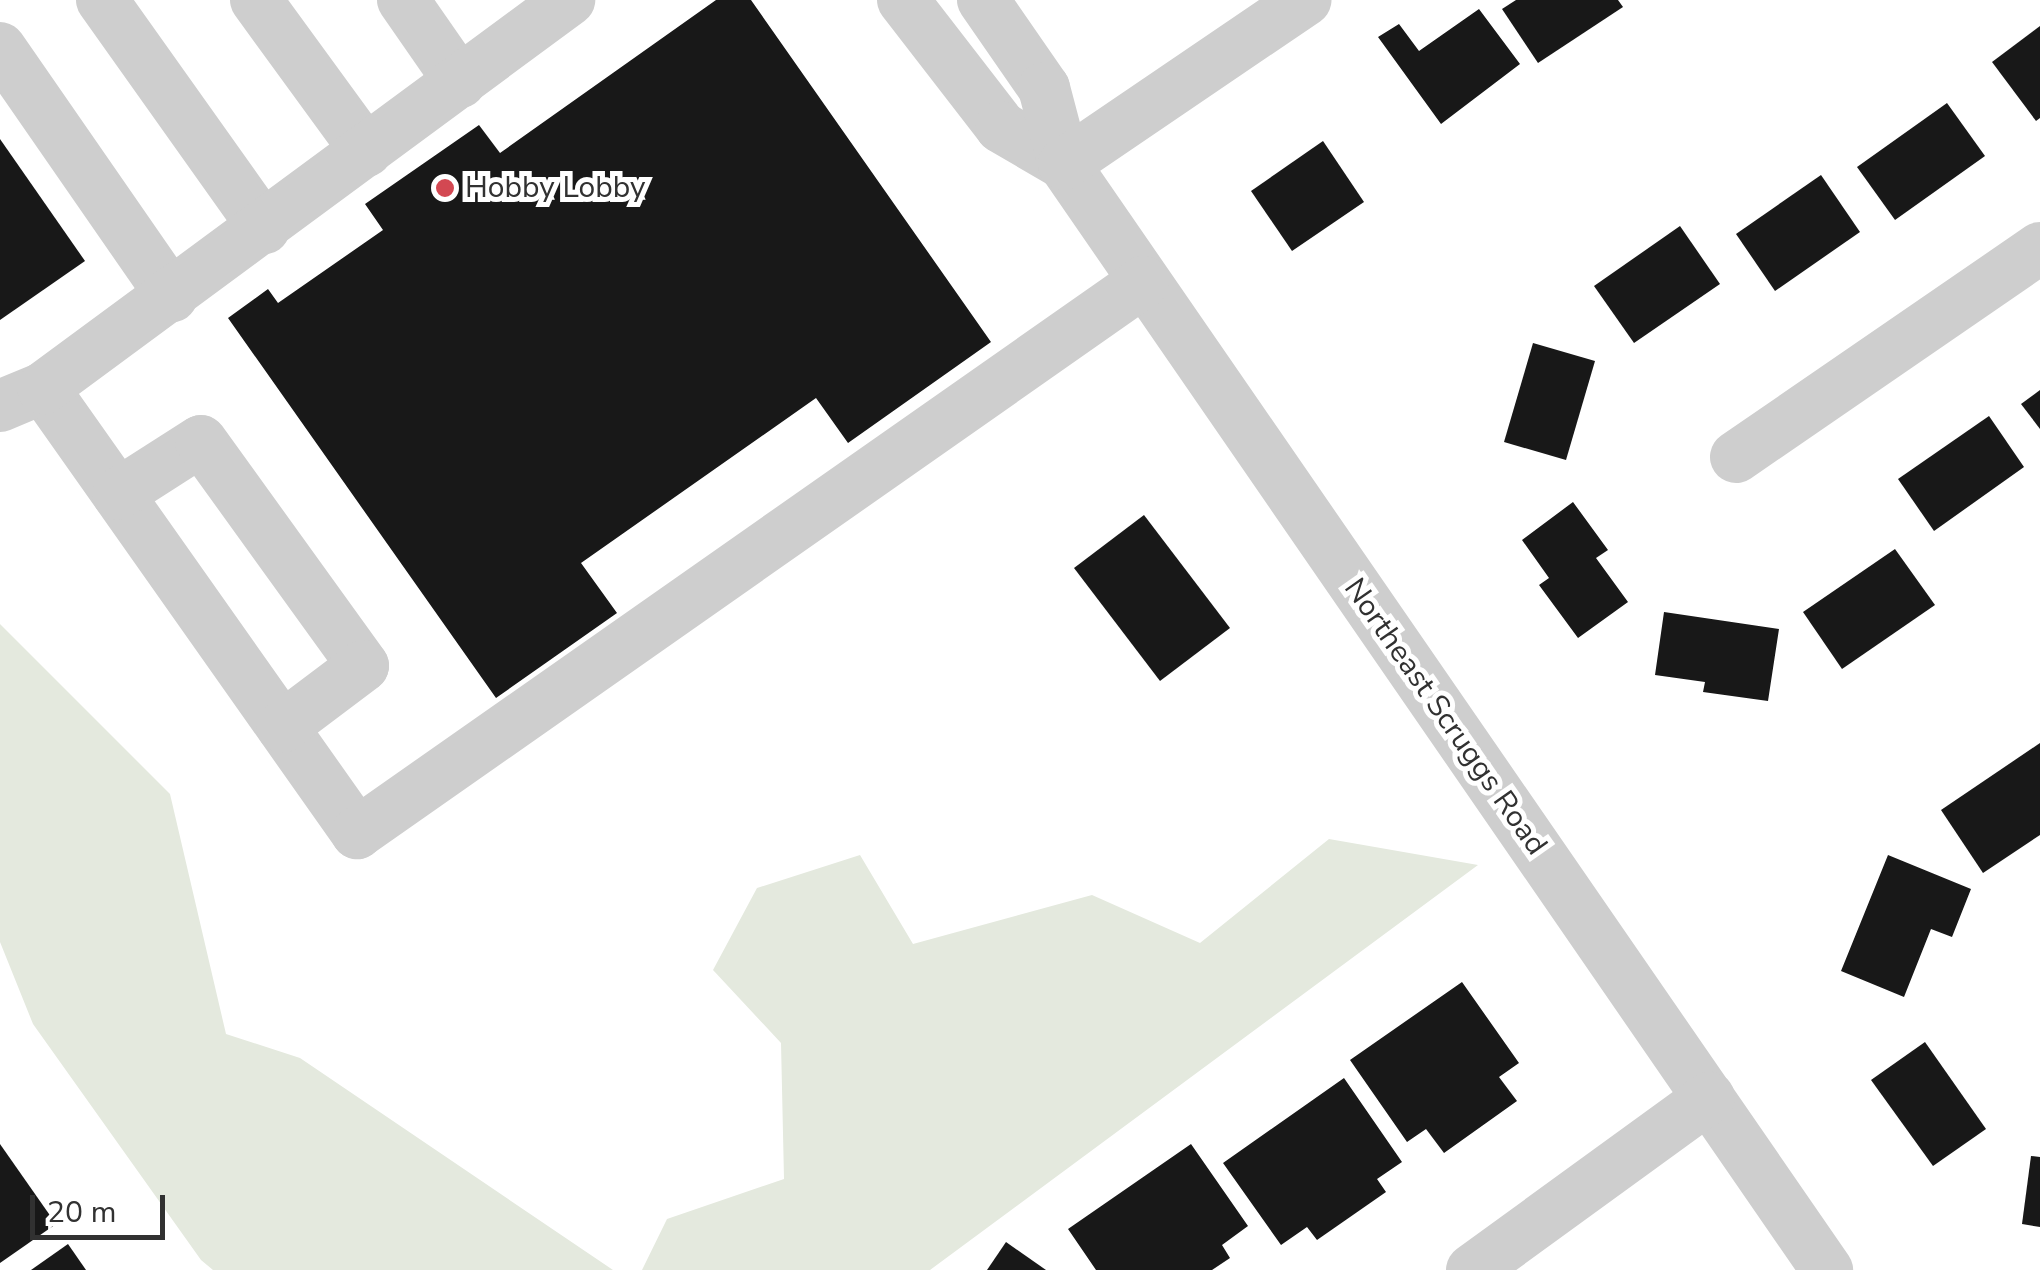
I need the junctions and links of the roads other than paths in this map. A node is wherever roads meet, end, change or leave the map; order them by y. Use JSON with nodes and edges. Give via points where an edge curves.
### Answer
{"nodes":[{"id":1,"x":102,"y":0,"type":"edge"},
{"id":2,"x":256,"y":0,"type":"edge"},
{"id":3,"x":402,"y":0,"type":"edge"},
{"id":4,"x":902,"y":0,"type":"edge"},
{"id":5,"x":983,"y":0,"type":"edge"},
{"id":6,"x":1304,"y":0,"type":"edge"},
{"id":7,"x":560,"y":3,"type":"edge"},
{"id":8,"x":0,"y":48,"type":"edge"},
{"id":9,"x":460,"y":82,"type":"junction"},
{"id":10,"x":366,"y":151,"type":"junction"},
{"id":11,"x":1064,"y":164,"type":"junction"},
{"id":12,"x":264,"y":228,"type":"junction"},
{"id":13,"x":2040,"y":248,"type":"edge"},
{"id":14,"x":1144,"y":282,"type":"junction"},
{"id":15,"x":172,"y":296,"type":"junction"},
{"id":16,"x":22,"y":397,"type":"edge"},
{"id":17,"x":1736,"y":457,"type":"dead end"},
{"id":18,"x":118,"y":494,"type":"junction"},
{"id":19,"x":282,"y":727,"type":"junction"},
{"id":20,"x":1709,"y":1098,"type":"junction"},
{"id":21,"x":1472,"y":1270,"type":"edge"},
{"id":22,"x":1828,"y":1270,"type":"edge"}],
"edges":[{"from":1,"to":12,"type":"street"},
{"from":2,"to":10,"type":"street"},
{"from":3,"to":9,"type":"street"},
{"from":4,"to":11,"type":"street","name":"Northeast Scruggs Road","via":[[1001,126]]},
{"from":5,"to":11,"type":"street","name":"Northeast Scruggs Road","via":[[1044,88]]},
{"from":6,"to":11,"type":"street"},
{"from":7,"to":9,"type":"street"},
{"from":8,"to":15,"type":"street"},
{"from":9,"to":10,"type":"street"},
{"from":10,"to":12,"type":"street"},
{"from":11,"to":14,"type":"street","name":"Northeast Scruggs Road"},
{"from":12,"to":15,"type":"street"},
{"from":13,"to":17,"type":"street"},
{"from":14,"to":19,"type":"street","via":[[357,833]]},
{"from":14,"to":20,"type":"street","name":"Northeast Scruggs Road"},
{"from":15,"to":16,"type":"street"},
{"from":16,"to":18,"type":"street"},
{"from":18,"to":19,"type":"street"},
{"from":18,"to":19,"type":"street","via":[[201,442],[363,666]]},
{"from":20,"to":21,"type":"street"},
{"from":20,"to":22,"type":"street","name":"Northeast Scruggs Road"}]}
